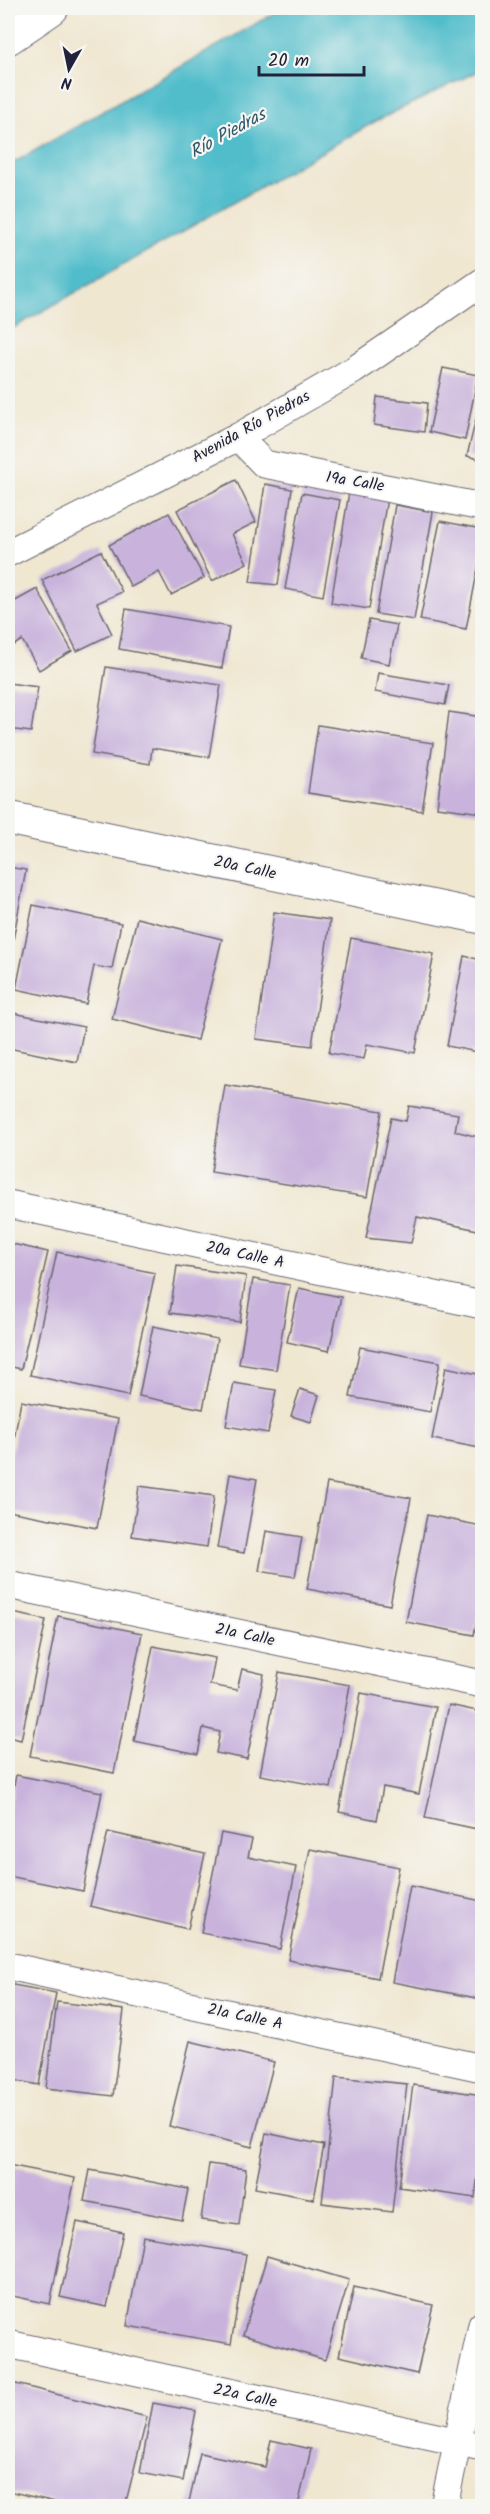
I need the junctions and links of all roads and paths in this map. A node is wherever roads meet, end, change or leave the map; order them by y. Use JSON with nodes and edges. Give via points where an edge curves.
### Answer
{"nodes":[{"id":1,"x":52,"y":8,"type":"edge"},
{"id":2,"x":8,"y":38,"type":"edge"},
{"id":3,"x":483,"y":282,"type":"edge"},
{"id":4,"x":238,"y":437,"type":"junction"},
{"id":5,"x":483,"y":507,"type":"edge"},
{"id":6,"x":8,"y":553,"type":"edge"},
{"id":7,"x":8,"y":818,"type":"edge"},
{"id":8,"x":483,"y":917,"type":"edge"},
{"id":9,"x":8,"y":1204,"type":"edge"},
{"id":10,"x":483,"y":1305,"type":"edge"},
{"id":11,"x":8,"y":1585,"type":"edge"},
{"id":12,"x":483,"y":1684,"type":"edge"},
{"id":13,"x":8,"y":1966,"type":"edge"},
{"id":14,"x":483,"y":2068,"type":"edge"},
{"id":15,"x":483,"y":2325,"type":"edge"},
{"id":16,"x":8,"y":2344,"type":"edge"},
{"id":17,"x":470,"y":2444,"type":"edge"},
{"id":18,"x":444,"y":2506,"type":"edge"}],
"edges":[{"from":1,"to":2,"type":"street"},
{"from":3,"to":4,"type":"street","name":"Avenida Río Piedras","via":[[354,369]]},
{"from":4,"to":5,"type":"street","name":"19a Calle","via":[[264,464]]},
{"from":4,"to":6,"type":"street","name":"Avenida Río Piedras"},
{"from":7,"to":8,"type":"street","name":"20a Calle"},
{"from":9,"to":10,"type":"street","name":"20a Calle A"},
{"from":11,"to":12,"type":"street","name":"21a Calle"},
{"from":13,"to":14,"type":"street","name":"21a Calle A"},
{"from":15,"to":17,"type":"street"},
{"from":16,"to":17,"type":"street","name":"22a Calle"},
{"from":17,"to":18,"type":"street"}]}
